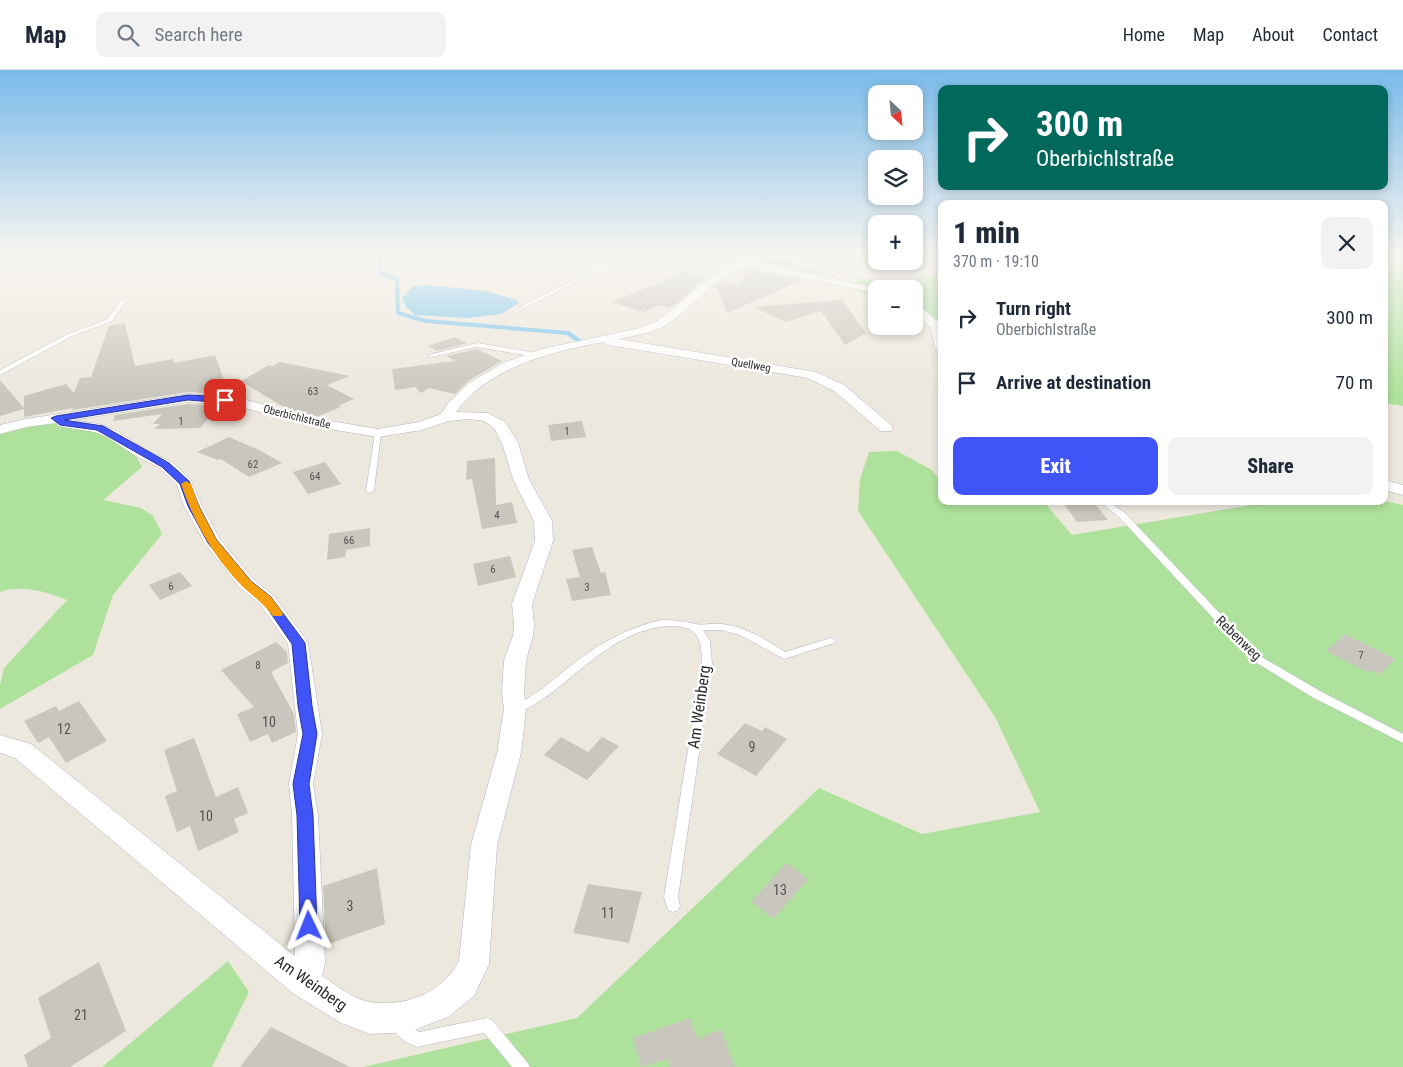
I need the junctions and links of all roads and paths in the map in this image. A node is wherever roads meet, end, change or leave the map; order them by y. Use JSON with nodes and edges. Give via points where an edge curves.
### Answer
{"nodes":[{"id":1,"x":122,"y":302,"type":"dead end"},
{"id":2,"x":534,"y":302,"type":"edge"},
{"id":3,"x":688,"y":302,"type":"edge"},
{"id":4,"x":522,"y":307,"type":"dead end"},
{"id":5,"x":923,"y":315,"type":"edge"},
{"id":6,"x":938,"y":332,"type":"edge"},
{"id":7,"x":601,"y":338,"type":"junction"},
{"id":8,"x":431,"y":355,"type":"dead end"},
{"id":9,"x":536,"y":355,"type":"junction"},
{"id":10,"x":0,"y":373,"type":"edge"},
{"id":11,"x":447,"y":417,"type":"junction"},
{"id":12,"x":56,"y":418,"type":"junction"},
{"id":13,"x":886,"y":428,"type":"dead end"},
{"id":14,"x":3,"y":429,"type":"edge"},
{"id":15,"x":378,"y":433,"type":"junction"},
{"id":16,"x":1388,"y":486,"type":"edge"},
{"id":17,"x":1403,"y":490,"type":"edge"},
{"id":18,"x":370,"y":491,"type":"dead end"},
{"id":19,"x":1108,"y":505,"type":"edge"},
{"id":20,"x":697,"y":628,"type":"junction"},
{"id":21,"x":831,"y":641,"type":"dead end"},
{"id":22,"x":515,"y":709,"type":"junction"},
{"id":23,"x":1403,"y":739,"type":"edge"},
{"id":24,"x":0,"y":744,"type":"edge"},
{"id":25,"x":673,"y":906,"type":"dead end"},
{"id":26,"x":305,"y":983,"type":"junction"},
{"id":27,"x":388,"y":1018,"type":"junction"},
{"id":28,"x":522,"y":1067,"type":"edge"}],
"edges":[{"from":1,"to":10,"type":"lane","via":[[110,320],[70,335]]},
{"from":2,"to":4,"type":"lane"},
{"from":3,"to":7,"type":"street","via":[[668,320],[650,328]]},
{"from":5,"to":6,"type":"street","via":[[937,327]]},
{"from":7,"to":9,"type":"street"},
{"from":7,"to":13,"type":"street","name":"Quellweg","via":[[811,375],[839,388]]},
{"from":8,"to":9,"type":"lane","via":[[477,345]]},
{"from":9,"to":11,"type":"street","via":[[483,379],[464,394]]},
{"from":11,"to":15,"type":"street","name":"Oberbichlstraße","via":[[422,426]]},
{"from":11,"to":22,"type":"street","name":"Am Weinberg","via":[[488,417],[500,425],[510,443],[520,479],[545,526],[544,541],[522,604],[524,625],[515,660]]},
{"from":12,"to":14,"type":"street","name":"Oberbichlstraße"},
{"from":12,"to":15,"type":"street","name":"Oberbichlstraße","via":[[168,400],[203,398],[239,402],[311,422]]},
{"from":12,"to":26,"type":"street","via":[[63,423],[99,428],[166,465],[185,483],[193,506],[212,540],[247,584],[267,600],[298,643],[310,734],[301,784],[310,963]]},
{"from":15,"to":18,"type":"lane"},
{"from":16,"to":17,"type":"street"},
{"from":19,"to":23,"type":"lane","name":"Rebenweg","via":[[1256,658],[1316,694]]},
{"from":20,"to":21,"type":"lane","via":[[732,628],[767,644],[784,656]]},
{"from":20,"to":22,"type":"lane","via":[[673,623],[641,628],[608,643],[537,699]]},
{"from":20,"to":25,"type":"lane","name":"Am Weinberg","via":[[705,641],[707,664],[671,897]]},
{"from":22,"to":27,"type":"street","name":"Am Weinberg","via":[[509,753],[484,845],[474,964],[463,985],[437,1006],[409,1016]]},
{"from":24,"to":26,"type":"street","name":"Am Weinberg","via":[[23,751]]},
{"from":26,"to":27,"type":"street","name":"Am Weinberg","via":[[352,1012],[370,1018]]},
{"from":27,"to":28,"type":"lane","via":[[417,1040],[487,1024]]}]}
